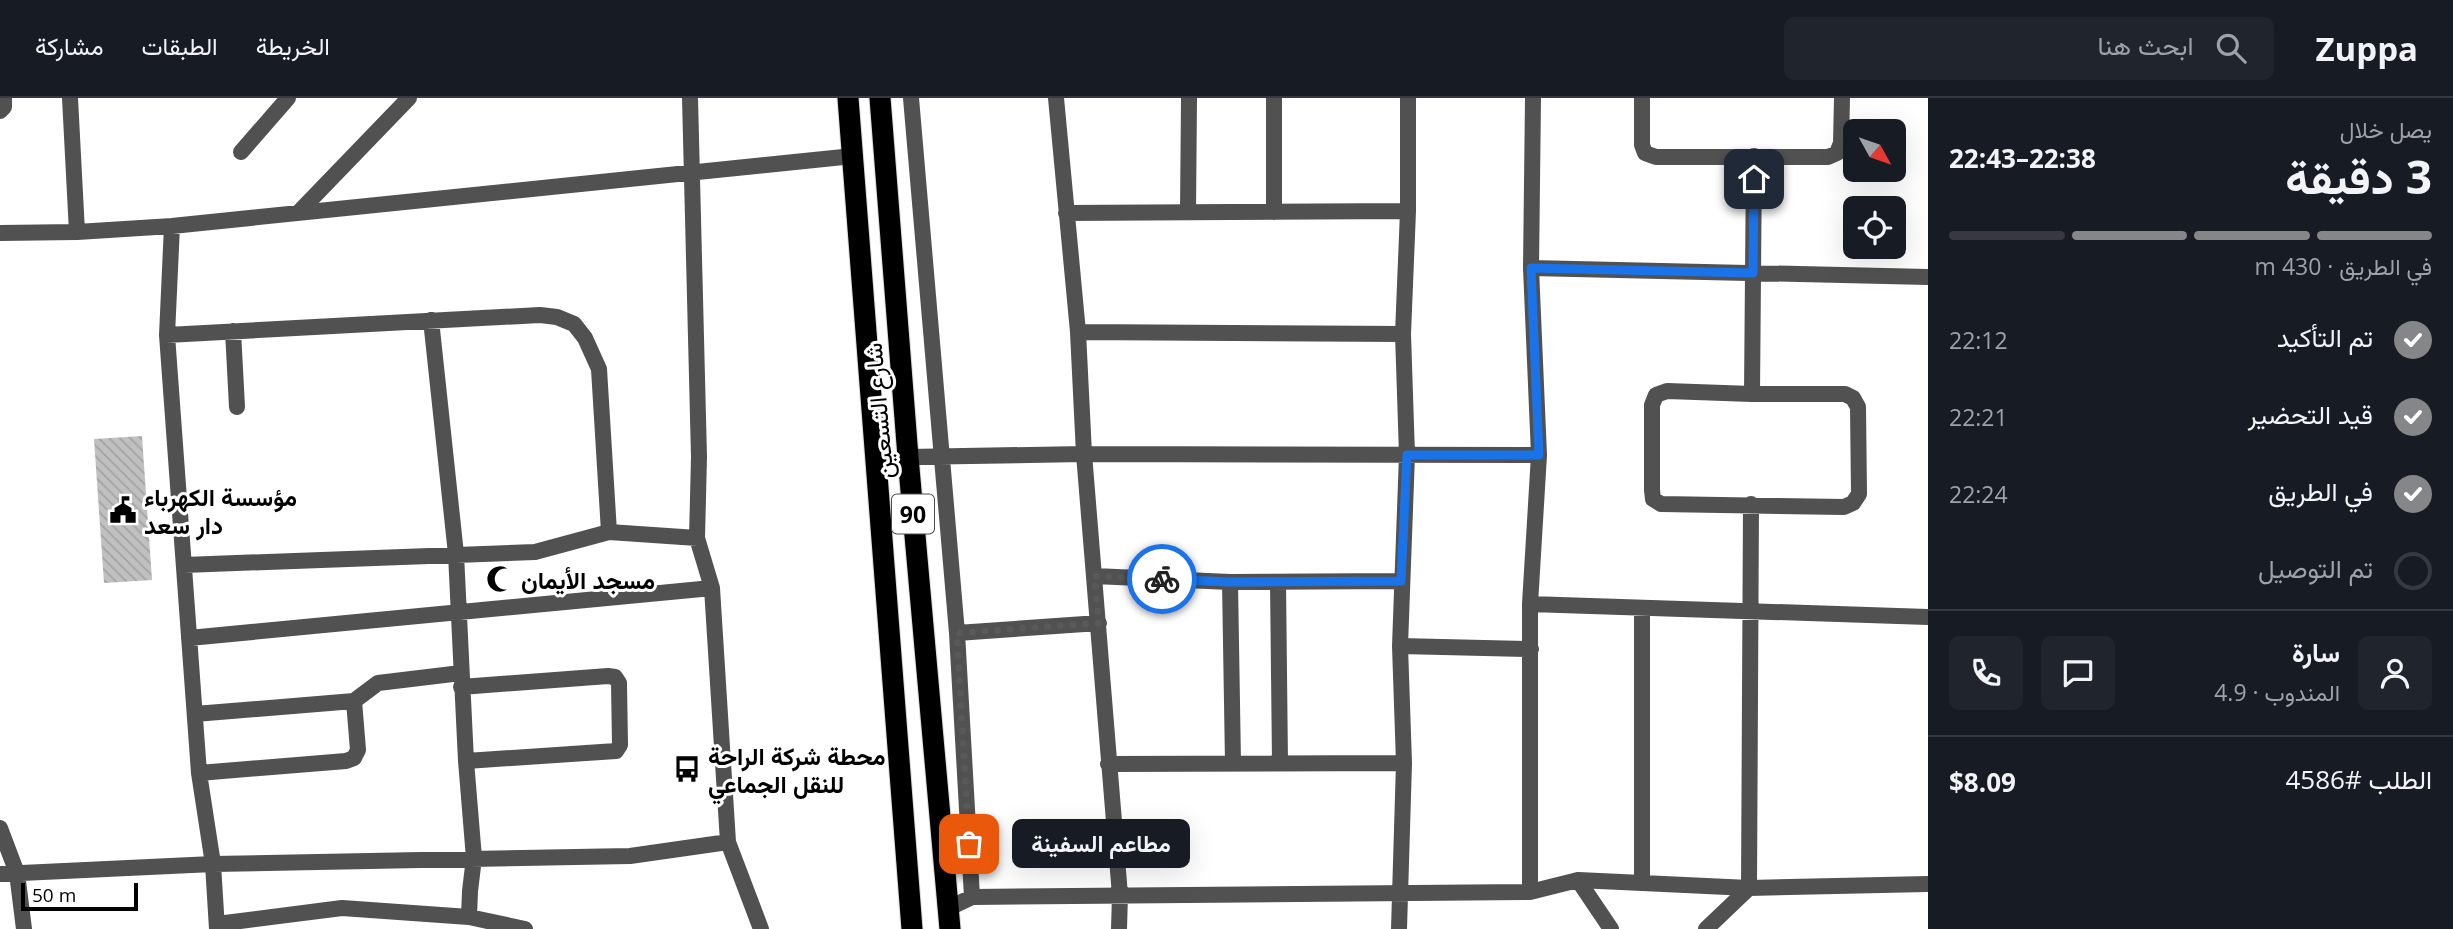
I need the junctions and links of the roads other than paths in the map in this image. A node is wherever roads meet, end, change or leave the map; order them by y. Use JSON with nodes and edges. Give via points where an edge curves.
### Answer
{"nodes":[{"id":1,"x":4,"y":98,"type":"edge"},
{"id":2,"x":70,"y":98,"type":"edge"},
{"id":3,"x":288,"y":98,"type":"edge"},
{"id":4,"x":409,"y":98,"type":"edge"},
{"id":5,"x":690,"y":98,"type":"edge"},
{"id":6,"x":848,"y":98,"type":"edge"},
{"id":7,"x":880,"y":98,"type":"edge"},
{"id":8,"x":911,"y":98,"type":"edge"},
{"id":9,"x":1056,"y":98,"type":"edge"},
{"id":10,"x":1189,"y":98,"type":"edge"},
{"id":11,"x":1274,"y":98,"type":"edge"},
{"id":12,"x":1408,"y":98,"type":"edge"},
{"id":13,"x":1533,"y":98,"type":"edge"},
{"id":14,"x":1642,"y":98,"type":"edge"},
{"id":15,"x":1842,"y":98,"type":"edge"},
{"id":16,"x":0,"y":111,"type":"edge"},
{"id":17,"x":241,"y":152,"type":"dead end"},
{"id":18,"x":853,"y":156,"type":"junction"},
{"id":19,"x":1754,"y":156,"type":"junction"},
{"id":20,"x":693,"y":173,"type":"junction"},
{"id":21,"x":1408,"y":211,"type":"junction"},
{"id":22,"x":1188,"y":212,"type":"junction"},
{"id":23,"x":1274,"y":212,"type":"junction"},
{"id":24,"x":298,"y":213,"type":"junction"},
{"id":25,"x":1066,"y":213,"type":"junction"},
{"id":26,"x":172,"y":226,"type":"junction"},
{"id":27,"x":77,"y":232,"type":"junction"},
{"id":28,"x":0,"y":233,"type":"edge"},
{"id":29,"x":1531,"y":268,"type":"junction"},
{"id":30,"x":1753,"y":273,"type":"junction"},
{"id":31,"x":1928,"y":277,"type":"edge"},
{"id":32,"x":432,"y":320,"type":"junction"},
{"id":33,"x":233,"y":331,"type":"junction"},
{"id":34,"x":1078,"y":332,"type":"junction"},
{"id":35,"x":1403,"y":334,"type":"junction"},
{"id":36,"x":167,"y":335,"type":"junction"},
{"id":37,"x":1752,"y":394,"type":"junction"},
{"id":38,"x":237,"y":407,"type":"dead end"},
{"id":39,"x":1084,"y":454,"type":"junction"},
{"id":40,"x":1407,"y":455,"type":"junction"},
{"id":41,"x":1539,"y":455,"type":"junction"},
{"id":42,"x":943,"y":456,"type":"junction"},
{"id":43,"x":908,"y":457,"type":"junction"},
{"id":44,"x":1751,"y":504,"type":"junction"},
{"id":45,"x":609,"y":532,"type":"junction"},
{"id":46,"x":697,"y":538,"type":"junction"},
{"id":47,"x":456,"y":554,"type":"junction"},
{"id":48,"x":184,"y":565,"type":"junction"},
{"id":49,"x":1094,"y":576,"type":"junction"},
{"id":50,"x":1401,"y":581,"type":"junction"},
{"id":51,"x":1230,"y":582,"type":"junction"},
{"id":52,"x":1278,"y":582,"type":"junction"},
{"id":53,"x":712,"y":588,"type":"junction"},
{"id":54,"x":1530,"y":604,"type":"junction"},
{"id":55,"x":1642,"y":608,"type":"junction"},
{"id":56,"x":1750,"y":611,"type":"junction"},
{"id":57,"x":458,"y":612,"type":"junction"},
{"id":58,"x":1928,"y":617,"type":"edge"},
{"id":59,"x":1099,"y":623,"type":"junction"},
{"id":60,"x":957,"y":633,"type":"junction"},
{"id":61,"x":189,"y":638,"type":"junction"},
{"id":62,"x":1400,"y":646,"type":"junction"},
{"id":63,"x":1531,"y":649,"type":"junction"},
{"id":64,"x":461,"y":680,"type":"junction"},
{"id":65,"x":354,"y":701,"type":"junction"},
{"id":66,"x":195,"y":715,"type":"junction"},
{"id":67,"x":466,"y":761,"type":"junction"},
{"id":68,"x":1404,"y":762,"type":"junction"},
{"id":69,"x":1233,"y":763,"type":"junction"},
{"id":70,"x":1280,"y":763,"type":"junction"},
{"id":71,"x":1108,"y":764,"type":"junction"},
{"id":72,"x":199,"y":773,"type":"junction"},
{"id":73,"x":0,"y":828,"type":"edge"},
{"id":74,"x":728,"y":842,"type":"junction"},
{"id":75,"x":474,"y":858,"type":"junction"},
{"id":76,"x":213,"y":864,"type":"junction"},
{"id":77,"x":17,"y":873,"type":"junction"},
{"id":78,"x":0,"y":874,"type":"edge"},
{"id":79,"x":1578,"y":880,"type":"junction"},
{"id":80,"x":1642,"y":883,"type":"junction"},
{"id":81,"x":1928,"y":884,"type":"edge"},
{"id":82,"x":1749,"y":888,"type":"junction"},
{"id":83,"x":1530,"y":892,"type":"junction"},
{"id":84,"x":1399,"y":894,"type":"junction"},
{"id":85,"x":1120,"y":895,"type":"junction"},
{"id":86,"x":972,"y":897,"type":"junction"},
{"id":87,"x":911,"y":905,"type":"junction"},
{"id":88,"x":469,"y":917,"type":"junction"},
{"id":89,"x":949,"y":919,"type":"edge"},
{"id":90,"x":217,"y":926,"type":"edge"},
{"id":91,"x":24,"y":929,"type":"edge"},
{"id":92,"x":525,"y":929,"type":"edge"},
{"id":93,"x":761,"y":929,"type":"edge"},
{"id":94,"x":901,"y":929,"type":"edge"},
{"id":95,"x":912,"y":929,"type":"edge"},
{"id":96,"x":1119,"y":929,"type":"edge"},
{"id":97,"x":1399,"y":929,"type":"edge"},
{"id":98,"x":1611,"y":929,"type":"edge"},
{"id":99,"x":1706,"y":929,"type":"edge"}],
"edges":[{"from":1,"to":16,"type":"street"},
{"from":2,"to":27,"type":"street"},
{"from":3,"to":17,"type":"street"},
{"from":4,"to":24,"type":"street"},
{"from":5,"to":20,"type":"street"},
{"from":6,"to":18,"type":"highway","name":"شارع التسعين","number":"90"},
{"from":7,"to":43,"type":"highway","name":"شارع التسعين","number":"90"},
{"from":8,"to":42,"type":"street"},
{"from":9,"to":25,"type":"street"},
{"from":10,"to":22,"type":"street"},
{"from":11,"to":23,"type":"street"},
{"from":12,"to":21,"type":"street"},
{"from":13,"to":29,"type":"street"},
{"from":14,"to":19,"type":"street","via":[[1645,153],[1656,157]]},
{"from":15,"to":19,"type":"street","via":[[1838,153]]},
{"from":18,"to":20,"type":"street"},
{"from":18,"to":87,"type":"highway","name":"شارع التسعين","number":"90"},
{"from":19,"to":30,"type":"street"},
{"from":20,"to":24,"type":"street"},
{"from":20,"to":46,"type":"street"},
{"from":21,"to":23,"type":"street"},
{"from":21,"to":35,"type":"street"},
{"from":22,"to":23,"type":"street"},
{"from":22,"to":25,"type":"street"},
{"from":24,"to":26,"type":"street"},
{"from":25,"to":34,"type":"street"},
{"from":26,"to":27,"type":"street"},
{"from":26,"to":36,"type":"street"},
{"from":27,"to":28,"type":"street"},
{"from":29,"to":30,"type":"street"},
{"from":29,"to":41,"type":"street"},
{"from":30,"to":31,"type":"street"},
{"from":30,"to":37,"type":"street"},
{"from":32,"to":33,"type":"street"},
{"from":32,"to":45,"type":"street","via":[[540,314],[574,324],[599,369]]},
{"from":32,"to":47,"type":"street"},
{"from":33,"to":36,"type":"street"},
{"from":33,"to":38,"type":"street"},
{"from":34,"to":35,"type":"street"},
{"from":34,"to":39,"type":"street"},
{"from":35,"to":40,"type":"street"},
{"from":36,"to":48,"type":"street"},
{"from":37,"to":44,"type":"street","via":[[1667,391],[1656,395],[1652,405],[1653,499],[1661,504]]},
{"from":37,"to":44,"type":"street","via":[[1845,394],[1853,398],[1858,407],[1859,494],[1844,507]]},
{"from":39,"to":40,"type":"street"},
{"from":39,"to":42,"type":"street"},
{"from":39,"to":49,"type":"street"},
{"from":40,"to":41,"type":"street"},
{"from":40,"to":50,"type":"street"},
{"from":41,"to":54,"type":"street"},
{"from":42,"to":43,"type":"street"},
{"from":42,"to":60,"type":"street"},
{"from":43,"to":89,"type":"highway","name":"شارع التسعين","number":"90"},
{"from":44,"to":56,"type":"street"},
{"from":45,"to":46,"type":"street"},
{"from":45,"to":47,"type":"street","via":[[535,552]]},
{"from":46,"to":53,"type":"street"},
{"from":47,"to":48,"type":"street"},
{"from":47,"to":57,"type":"street"},
{"from":48,"to":61,"type":"street"},
{"from":49,"to":51,"type":"street"},
{"from":49,"to":59,"type":"street"},
{"from":50,"to":52,"type":"street"},
{"from":50,"to":62,"type":"street"},
{"from":51,"to":52,"type":"street"},
{"from":51,"to":69,"type":"street"},
{"from":52,"to":70,"type":"street"},
{"from":53,"to":57,"type":"street"},
{"from":53,"to":74,"type":"street"},
{"from":54,"to":55,"type":"street"},
{"from":54,"to":63,"type":"street"},
{"from":55,"to":56,"type":"street"},
{"from":55,"to":80,"type":"street"},
{"from":56,"to":58,"type":"street"},
{"from":56,"to":82,"type":"street"},
{"from":57,"to":61,"type":"street"},
{"from":57,"to":64,"type":"street"},
{"from":59,"to":60,"type":"street"},
{"from":59,"to":71,"type":"street"},
{"from":60,"to":86,"type":"street"},
{"from":61,"to":66,"type":"street"},
{"from":62,"to":63,"type":"street"},
{"from":62,"to":68,"type":"street"},
{"from":63,"to":83,"type":"street"},
{"from":64,"to":65,"type":"street","via":[[378,682]]},
{"from":64,"to":67,"type":"street"},
{"from":64,"to":67,"type":"street","via":[[608,676],[619,683],[620,745],[616,751]]},
{"from":65,"to":66,"type":"street"},
{"from":65,"to":72,"type":"street","via":[[358,750],[354,758]]},
{"from":66,"to":72,"type":"street"},
{"from":67,"to":75,"type":"street"},
{"from":68,"to":70,"type":"street"},
{"from":68,"to":84,"type":"street"},
{"from":69,"to":70,"type":"street"},
{"from":69,"to":71,"type":"street"},
{"from":71,"to":85,"type":"street"},
{"from":72,"to":76,"type":"street"},
{"from":73,"to":77,"type":"street"},
{"from":74,"to":75,"type":"street","via":[[630,856]]},
{"from":74,"to":93,"type":"street"},
{"from":75,"to":76,"type":"street"},
{"from":75,"to":88,"type":"street"},
{"from":76,"to":77,"type":"street"},
{"from":76,"to":90,"type":"street"},
{"from":77,"to":78,"type":"street"},
{"from":77,"to":91,"type":"street"},
{"from":79,"to":80,"type":"street"},
{"from":79,"to":83,"type":"street"},
{"from":79,"to":98,"type":"street"},
{"from":80,"to":82,"type":"street"},
{"from":81,"to":82,"type":"street"},
{"from":82,"to":99,"type":"street"},
{"from":83,"to":84,"type":"street"},
{"from":84,"to":85,"type":"street"},
{"from":84,"to":97,"type":"street"},
{"from":85,"to":86,"type":"street"},
{"from":85,"to":96,"type":"street"},
{"from":86,"to":89,"type":"street"},
{"from":87,"to":94,"type":"highway"},
{"from":87,"to":95,"type":"highway","name":"شارع التسعين","number":"90"},
{"from":88,"to":90,"type":"street","via":[[342,908]]},
{"from":88,"to":92,"type":"street"}]}
